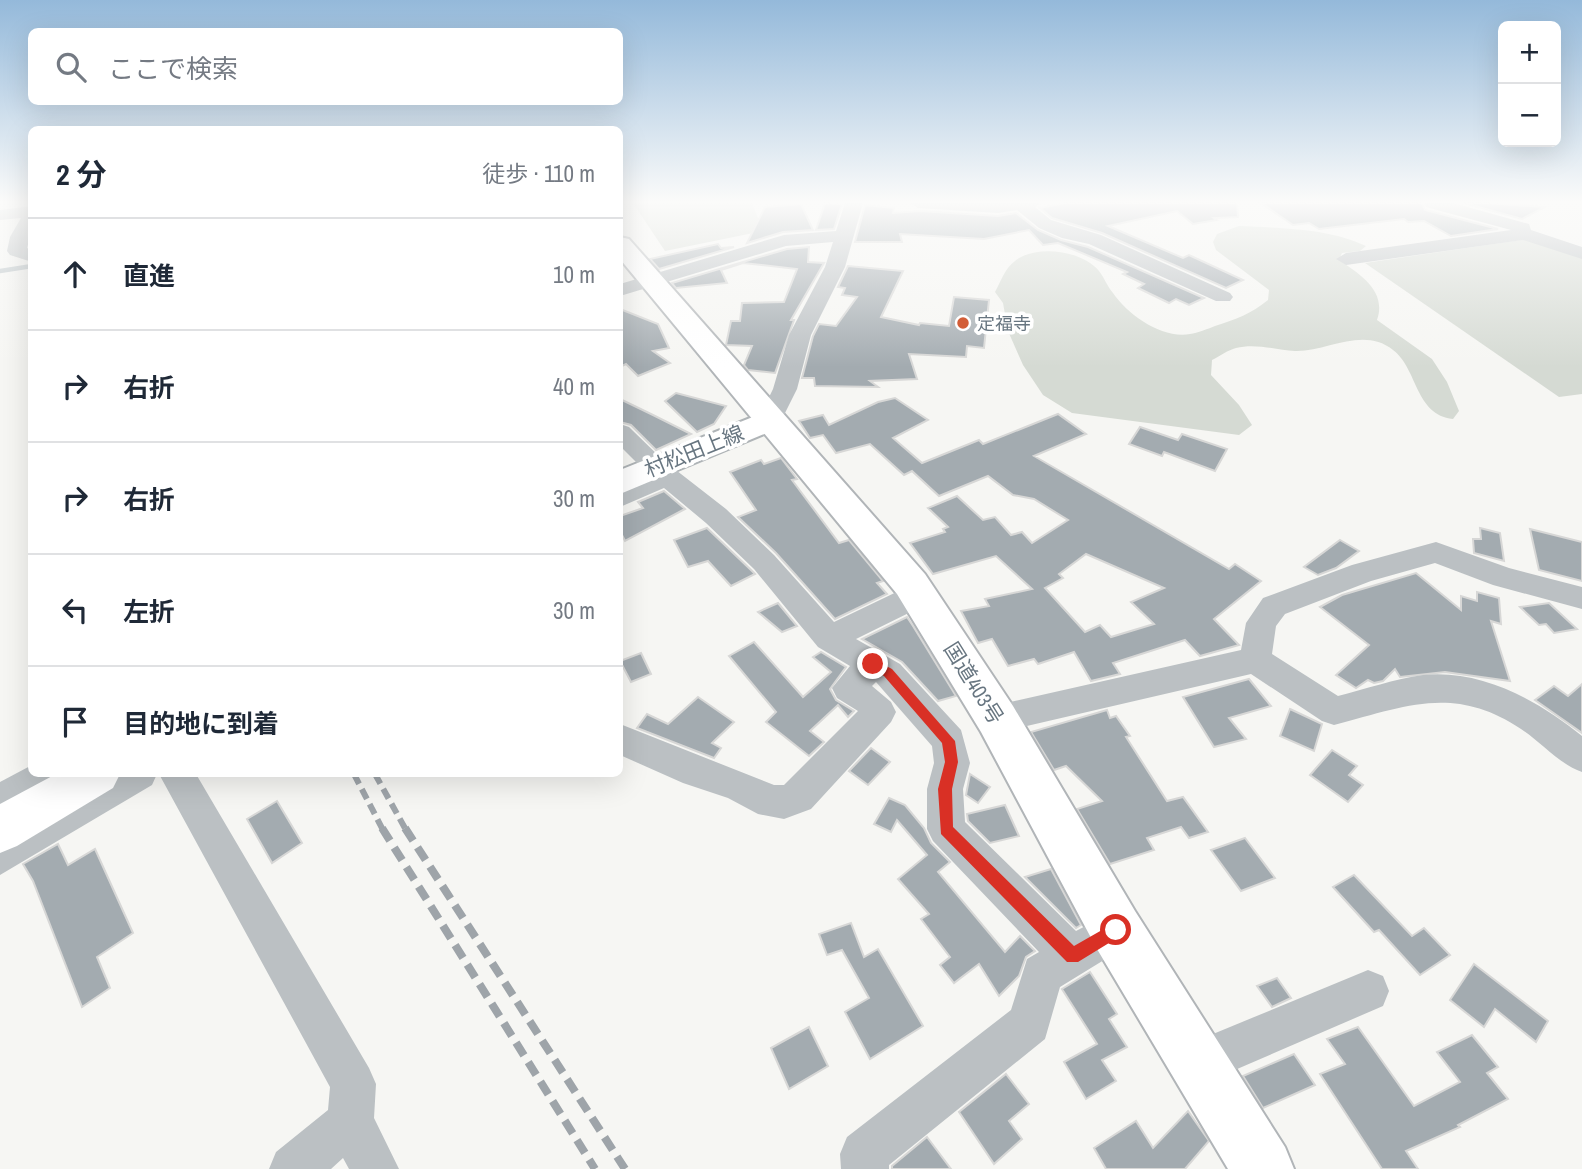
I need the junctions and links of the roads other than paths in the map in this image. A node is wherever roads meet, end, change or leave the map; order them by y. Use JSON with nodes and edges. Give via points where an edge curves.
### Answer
{"nodes":[{"id":1,"x":632,"y":258,"type":"edge"},
{"id":2,"x":731,"y":258,"type":"edge"},
{"id":3,"x":838,"y":258,"type":"edge"},
{"id":4,"x":1135,"y":258,"type":"edge"},
{"id":5,"x":1356,"y":258,"type":"edge"},
{"id":6,"x":28,"y":259,"type":"edge"},
{"id":7,"x":1346,"y":259,"type":"dead end"},
{"id":8,"x":0,"y":265,"type":"edge"},
{"id":9,"x":653,"y":282,"type":"junction"},
{"id":10,"x":623,"y":289,"type":"edge"},
{"id":11,"x":1223,"y":297,"type":"dead end"},
{"id":12,"x":770,"y":420,"type":"junction"},
{"id":13,"x":623,"y":435,"type":"edge"},
{"id":14,"x":660,"y":471,"type":"junction"},
{"id":15,"x":623,"y":481,"type":"edge"},
{"id":16,"x":623,"y":496,"type":"edge"},
{"id":17,"x":918,"y":596,"type":"junction"},
{"id":18,"x":1582,"y":598,"type":"edge"},
{"id":19,"x":829,"y":638,"type":"junction"},
{"id":20,"x":1255,"y":660,"type":"junction"},
{"id":21,"x":873,"y":664,"type":"junction"},
{"id":22,"x":997,"y":719,"type":"junction"},
{"id":23,"x":623,"y":740,"type":"edge"},
{"id":24,"x":1582,"y":757,"type":"edge"},
{"id":25,"x":44,"y":777,"type":"edge"},
{"id":26,"x":92,"y":777,"type":"edge"},
{"id":27,"x":134,"y":777,"type":"edge"},
{"id":28,"x":179,"y":777,"type":"edge"},
{"id":29,"x":0,"y":801,"type":"edge"},
{"id":30,"x":0,"y":830,"type":"edge"},
{"id":31,"x":0,"y":857,"type":"edge"},
{"id":32,"x":1116,"y":930,"type":"junction"},
{"id":33,"x":1072,"y":956,"type":"junction"},
{"id":34,"x":1368,"y":991,"type":"dead end"},
{"id":35,"x":1200,"y":1062,"type":"junction"},
{"id":36,"x":350,"y":1122,"type":"junction"},
{"id":37,"x":293,"y":1169,"type":"edge"},
{"id":38,"x":375,"y":1169,"type":"edge"},
{"id":39,"x":865,"y":1169,"type":"edge"},
{"id":40,"x":1263,"y":1169,"type":"edge"}],
"edges":[{"from":1,"to":9,"type":"main road","name":"国道403号"},
{"from":2,"to":9,"type":"street"},
{"from":3,"to":12,"type":"street","via":[[800,335],[785,389]]},
{"from":4,"to":11,"type":"street"},
{"from":5,"to":7,"type":"street"},
{"from":6,"to":8,"type":"street"},
{"from":9,"to":10,"type":"street"},
{"from":9,"to":12,"type":"main road","name":"国道403号"},
{"from":12,"to":14,"type":"main road","name":"村松田上線"},
{"from":12,"to":17,"type":"main road","name":"国道403号","via":[[854,514]]},
{"from":13,"to":14,"type":"street"},
{"from":14,"to":15,"type":"main road","name":"村松田上線"},
{"from":14,"to":16,"type":"street"},
{"from":14,"to":19,"type":"street","via":[[764,562]]},
{"from":17,"to":19,"type":"street"},
{"from":17,"to":22,"type":"main road","name":"国道403号"},
{"from":18,"to":20,"type":"street","via":[[1503,578],[1436,552],[1274,606],[1261,623]]},
{"from":19,"to":21,"type":"street"},
{"from":20,"to":22,"type":"street"},
{"from":20,"to":24,"type":"street","via":[[1334,711],[1434,688],[1470,692],[1508,704],[1546,724]]},
{"from":21,"to":23,"type":"street","via":[[849,688],[879,712],[798,797],[784,802],[771,802]]},
{"from":21,"to":33,"type":"street","via":[[888,673],[949,741],[946,829]]},
{"from":22,"to":32,"type":"main road","name":"国道403号"},
{"from":25,"to":29,"type":"street"},
{"from":26,"to":30,"type":"main road"},
{"from":27,"to":31,"type":"street"},
{"from":28,"to":36,"type":"street","via":[[353,1084]]},
{"from":32,"to":33,"type":"street"},
{"from":32,"to":35,"type":"main road","name":"国道403号"},
{"from":33,"to":39,"type":"street","via":[[1042,974],[1029,1023],[863,1153]]},
{"from":34,"to":35,"type":"street"},
{"from":35,"to":40,"type":"main road","name":"国道403号"},
{"from":36,"to":37,"type":"street"},
{"from":36,"to":38,"type":"street"}]}
